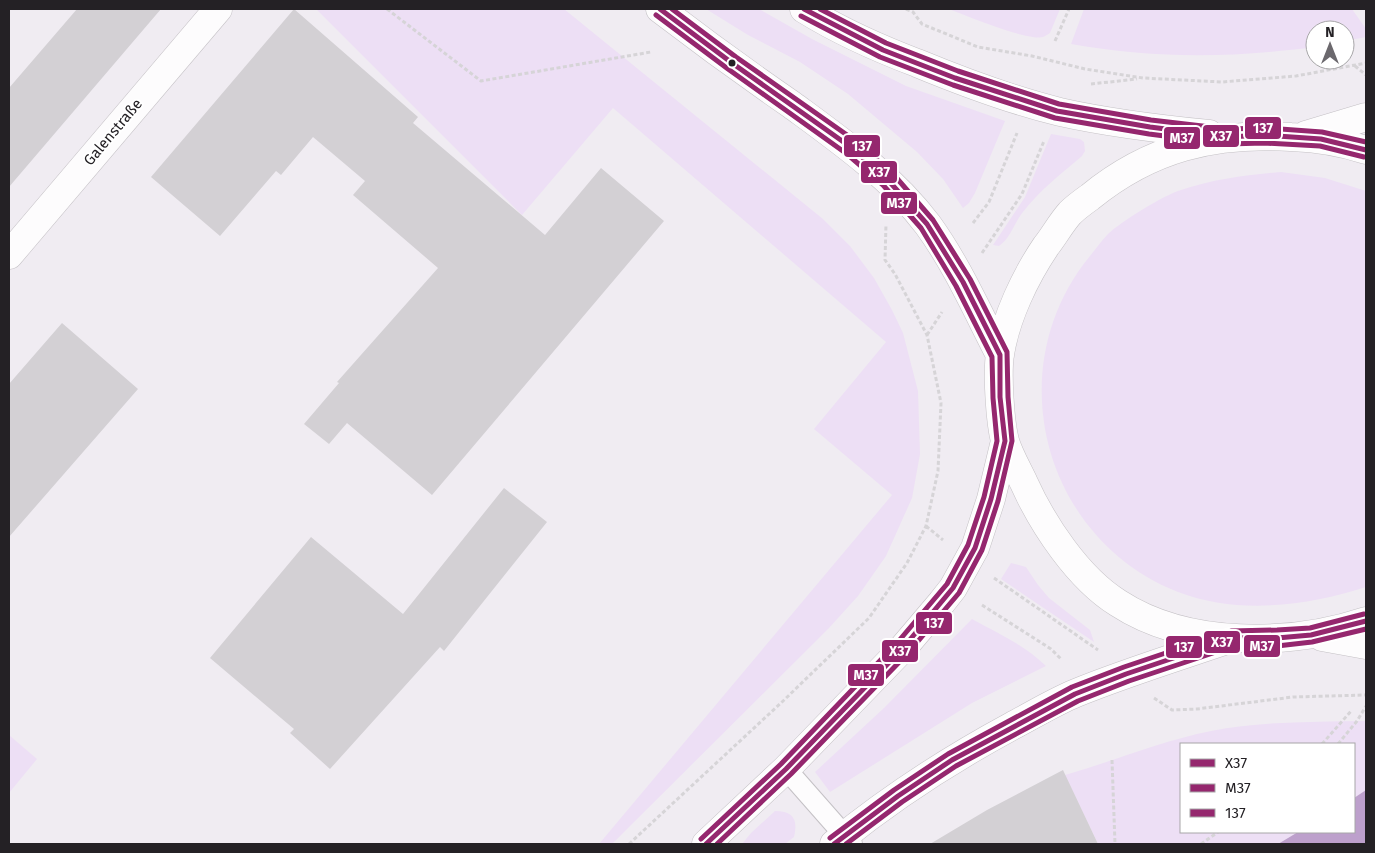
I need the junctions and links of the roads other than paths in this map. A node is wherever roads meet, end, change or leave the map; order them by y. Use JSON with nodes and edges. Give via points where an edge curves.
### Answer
{"nodes":[{"id":1,"x":218,"y":9,"type":"edge"},
{"id":2,"x":660,"y":9,"type":"edge"},
{"id":3,"x":804,"y":9,"type":"edge"},
{"id":4,"x":1366,"y":117,"type":"edge"},
{"id":5,"x":1228,"y":136,"type":"junction"},
{"id":6,"x":1299,"y":137,"type":"junction"},
{"id":7,"x":1366,"y":150,"type":"edge"},
{"id":8,"x":9,"y":255,"type":"edge"},
{"id":9,"x":1000,"y":355,"type":"junction"},
{"id":10,"x":1005,"y":441,"type":"junction"},
{"id":11,"x":1366,"y":621,"type":"edge"},
{"id":12,"x":1310,"y":636,"type":"junction"},
{"id":13,"x":1234,"y":638,"type":"junction"},
{"id":14,"x":1366,"y":644,"type":"edge"},
{"id":15,"x":786,"y":769,"type":"junction"},
{"id":16,"x":843,"y":841,"type":"edge"},
{"id":17,"x":706,"y":844,"type":"edge"}],
"edges":[{"from":1,"to":8,"type":"main road","name":"Galenstraße"},
{"from":2,"to":9,"type":"main road","via":[[852,148],[888,180],[927,224],[940,244]]},
{"from":3,"to":5,"type":"main road","via":[[883,50],[1028,103],[1077,116]]},
{"from":4,"to":6,"type":"main road"},
{"from":5,"to":6,"type":"main road"},
{"from":5,"to":9,"type":"main road","via":[[1148,160],[1110,180],[1070,213],[1031,268],[1012,309]]},
{"from":6,"to":7,"type":"main road"},
{"from":9,"to":10,"type":"main road"},
{"from":10,"to":13,"type":"main road","via":[[1054,538],[1089,579],[1117,603],[1160,624],[1194,633]]},
{"from":10,"to":15,"type":"main road","via":[[975,548],[952,588],[902,648]]},
{"from":11,"to":12,"type":"main road"},
{"from":12,"to":13,"type":"main road"},
{"from":12,"to":14,"type":"main road"},
{"from":13,"to":16,"type":"main road","via":[[1126,674],[1054,704],[952,760],[898,796]]},
{"from":15,"to":16,"type":"lane"},
{"from":15,"to":17,"type":"main road"}]}
